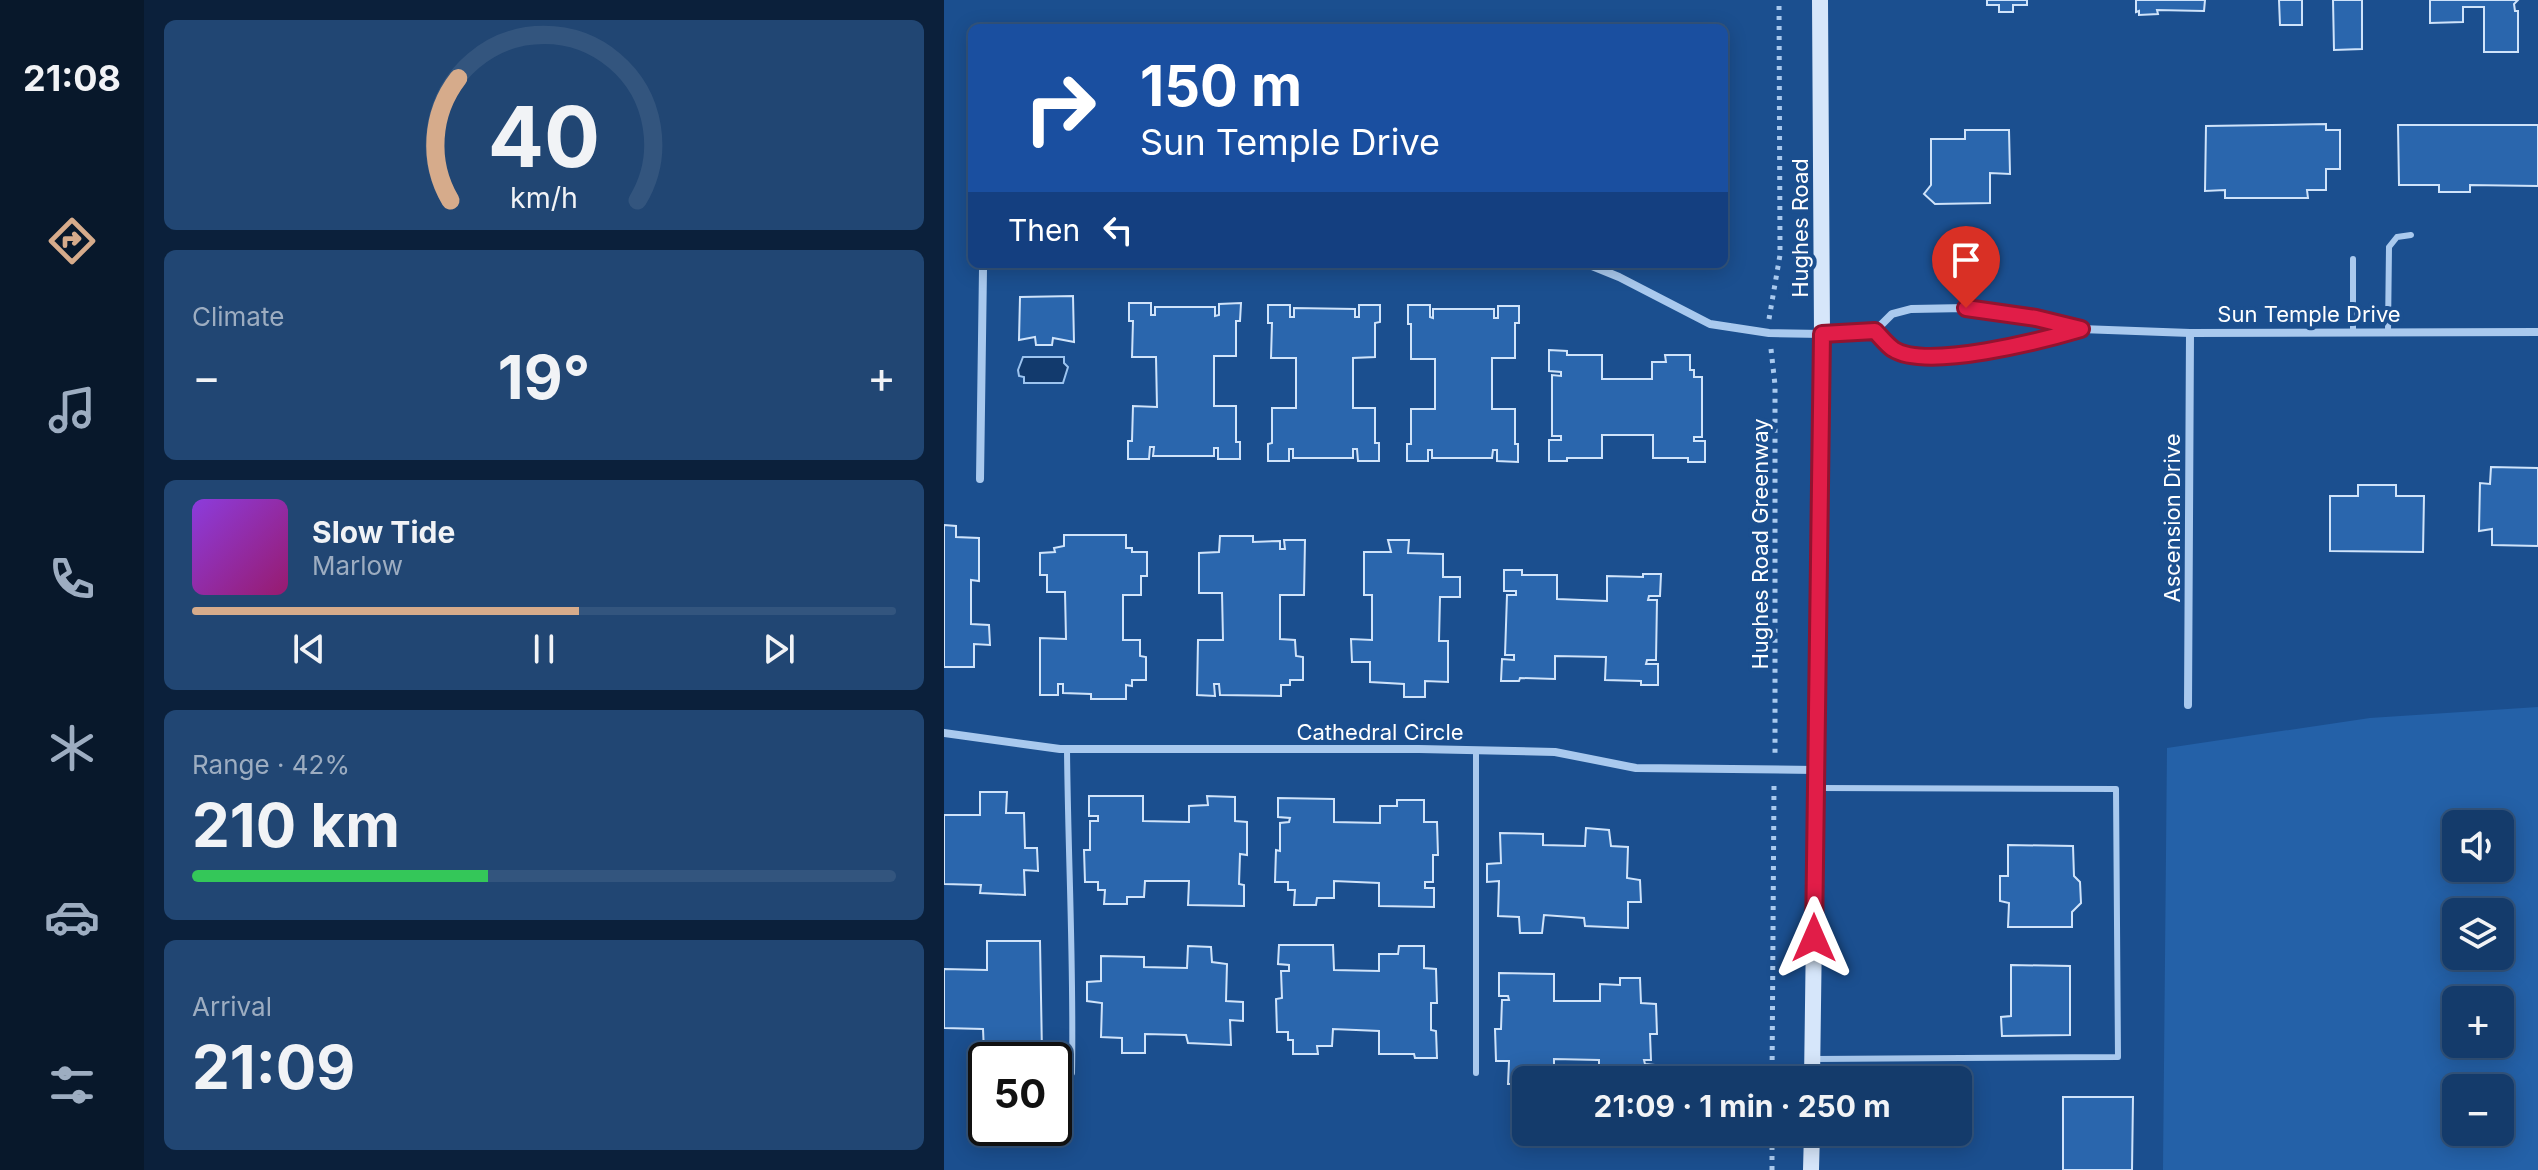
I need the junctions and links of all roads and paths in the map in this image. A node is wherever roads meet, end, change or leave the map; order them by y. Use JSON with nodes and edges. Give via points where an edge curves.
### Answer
{"nodes":[{"id":1,"x":1779,"y":0,"type":"edge"},
{"id":2,"x":1820,"y":0,"type":"edge"},
{"id":3,"x":2411,"y":235,"type":"dead end"},
{"id":4,"x":2353,"y":259,"type":"dead end"},
{"id":5,"x":983,"y":268,"type":"edge"},
{"id":6,"x":1597,"y":268,"type":"edge"},
{"id":7,"x":1768,"y":311,"type":"dead end"},
{"id":8,"x":2081,"y":329,"type":"junction"},
{"id":9,"x":1875,"y":331,"type":"junction"},
{"id":10,"x":2353,"y":331,"type":"junction"},
{"id":11,"x":2388,"y":331,"type":"junction"},
{"id":12,"x":2538,"y":332,"type":"edge"},
{"id":13,"x":2190,"y":333,"type":"junction"},
{"id":14,"x":1822,"y":334,"type":"junction"},
{"id":15,"x":1771,"y":357,"type":"dead end"},
{"id":16,"x":980,"y":479,"type":"dead end"},
{"id":17,"x":2188,"y":705,"type":"dead end"},
{"id":18,"x":1776,"y":732,"type":"dead end"},
{"id":19,"x":944,"y":733,"type":"edge"},
{"id":20,"x":1067,"y":749,"type":"junction"},
{"id":21,"x":1476,"y":751,"type":"junction"},
{"id":22,"x":1816,"y":770,"type":"junction"},
{"id":23,"x":1815,"y":788,"type":"junction"},
{"id":24,"x":1773,"y":812,"type":"dead end"},
{"id":25,"x":1813,"y":1059,"type":"junction"},
{"id":26,"x":1772,"y":1066,"type":"edge"},
{"id":27,"x":1813,"y":1066,"type":"edge"},
{"id":28,"x":1072,"y":1073,"type":"dead end"},
{"id":29,"x":1476,"y":1073,"type":"dead end"},
{"id":30,"x":1772,"y":1146,"type":"edge"},
{"id":31,"x":1812,"y":1146,"type":"edge"},
{"id":32,"x":1772,"y":1170,"type":"edge"},
{"id":33,"x":1811,"y":1170,"type":"edge"}],
"edges":[{"from":1,"to":7,"type":"path","via":[[1780,255]]},
{"from":2,"to":14,"type":"main road","name":"Hughes Road"},
{"from":3,"to":11,"type":"lane","via":[[2397,237],[2389,247]]},
{"from":4,"to":10,"type":"lane"},
{"from":5,"to":16,"type":"street"},
{"from":6,"to":14,"type":"street","name":"Sun Temple Drive","via":[[1710,324]]},
{"from":8,"to":9,"type":"street","name":"Sun Temple Drive","via":[[1966,308],[1911,309],[1892,314]]},
{"from":8,"to":9,"type":"street","name":"Sun Temple Drive","via":[[2031,344],[1917,356],[1894,350]]},
{"from":8,"to":13,"type":"street","name":"Sun Temple Drive"},
{"from":9,"to":14,"type":"street","name":"Sun Temple Drive"},
{"from":10,"to":11,"type":"street","name":"Sun Temple Drive"},
{"from":10,"to":13,"type":"street","name":"Sun Temple Drive"},
{"from":11,"to":12,"type":"street","name":"Sun Temple Drive"},
{"from":13,"to":17,"type":"street","name":"Ascension Drive"},
{"from":14,"to":22,"type":"main road","name":"Hughes Road"},
{"from":15,"to":18,"type":"path","name":"Hughes Road Greenway","via":[[1776,417]]},
{"from":19,"to":20,"type":"street","name":"Cathedral Circle"},
{"from":20,"to":21,"type":"street","name":"Cathedral Circle"},
{"from":20,"to":28,"type":"lane"},
{"from":21,"to":22,"type":"street","name":"Cathedral Circle","via":[[1555,752],[1636,768]]},
{"from":21,"to":29,"type":"lane"},
{"from":22,"to":23,"type":"main road","name":"Hughes Road"},
{"from":23,"to":25,"type":"main road","name":"Hughes Road"},
{"from":23,"to":25,"type":"lane","via":[[2116,789],[2118,1057]]},
{"from":24,"to":26,"type":"path"},
{"from":25,"to":27,"type":"main road","name":"Hughes Road"},
{"from":30,"to":32,"type":"path"},
{"from":31,"to":33,"type":"main road"}]}
